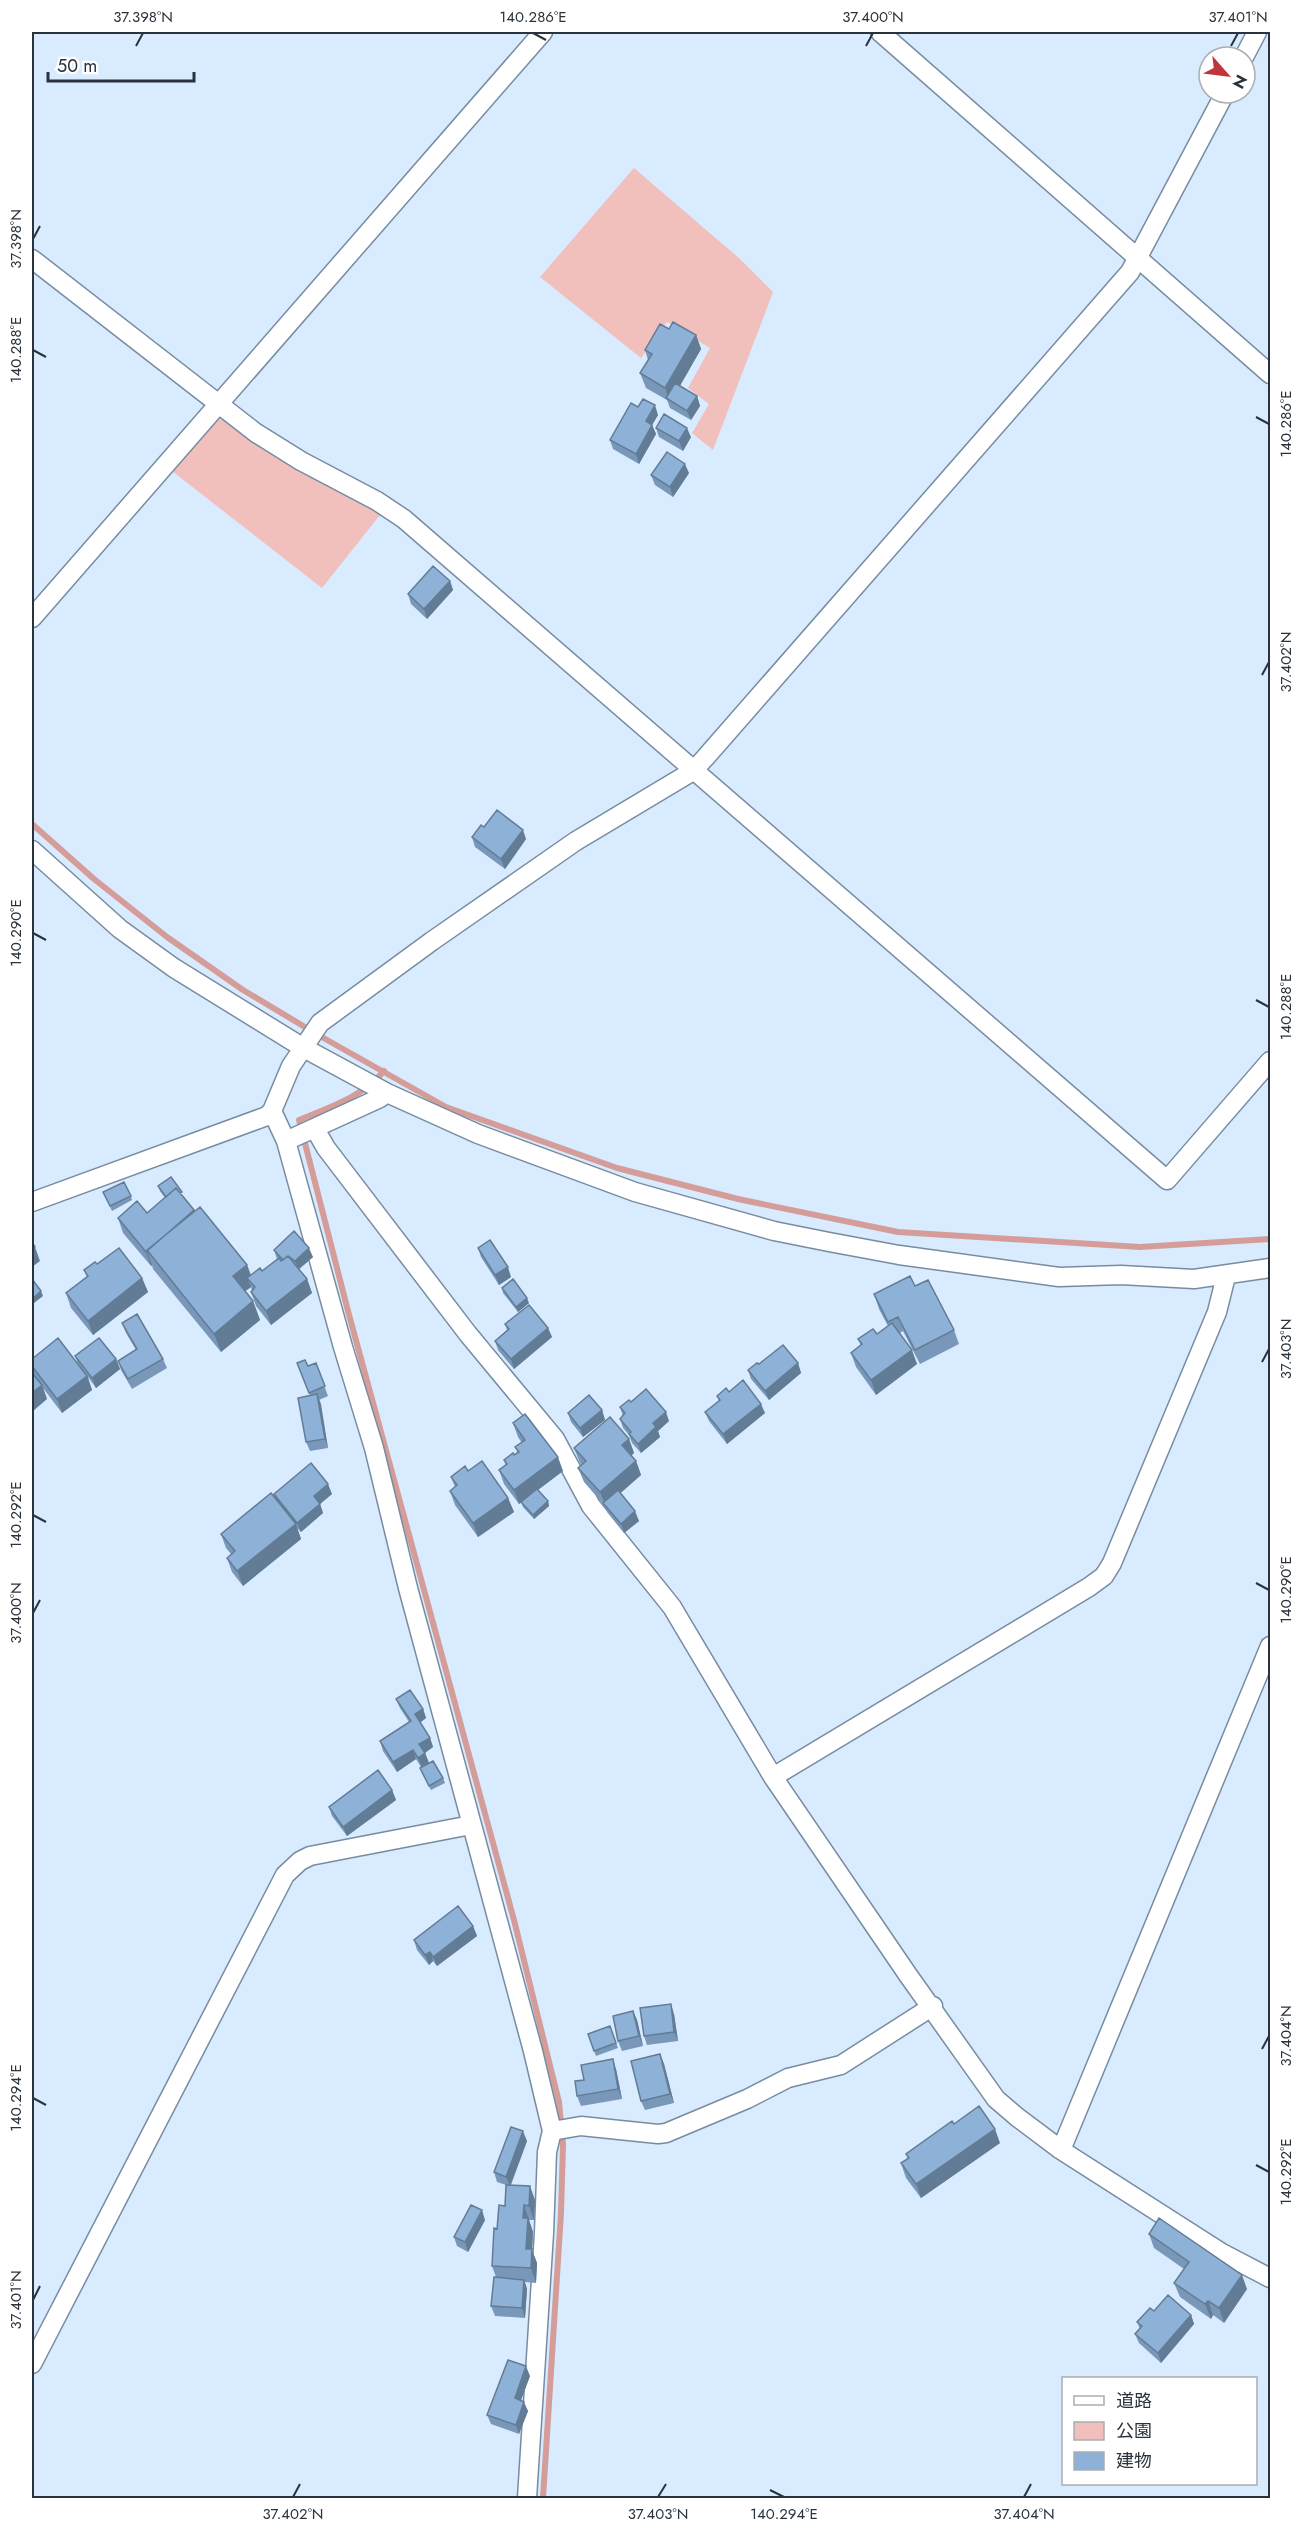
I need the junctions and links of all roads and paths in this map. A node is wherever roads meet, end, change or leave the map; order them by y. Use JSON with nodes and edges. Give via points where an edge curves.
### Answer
{"nodes":[{"id":1,"x":543,"y":32,"type":"edge"},
{"id":2,"x":880,"y":32,"type":"edge"},
{"id":3,"x":1219,"y":105,"type":"edge"},
{"id":4,"x":1138,"y":258,"type":"junction"},
{"id":5,"x":32,"y":259,"type":"edge"},
{"id":6,"x":1270,"y":374,"type":"edge"},
{"id":7,"x":220,"y":404,"type":"junction"},
{"id":8,"x":32,"y":618,"type":"edge"},
{"id":9,"x":693,"y":771,"type":"junction"},
{"id":10,"x":32,"y":850,"type":"edge"},
{"id":11,"x":305,"y":1043,"type":"junction"},
{"id":12,"x":1270,"y":1061,"type":"edge"},
{"id":13,"x":387,"y":1093,"type":"junction"},
{"id":14,"x":272,"y":1111,"type":"junction"},
{"id":15,"x":315,"y":1129,"type":"junction"},
{"id":16,"x":286,"y":1141,"type":"junction"},
{"id":17,"x":32,"y":1202,"type":"edge"},
{"id":18,"x":1270,"y":1268,"type":"edge"},
{"id":19,"x":1226,"y":1276,"type":"junction"},
{"id":20,"x":1270,"y":1646,"type":"edge"},
{"id":21,"x":773,"y":1777,"type":"junction"},
{"id":22,"x":471,"y":1825,"type":"junction"},
{"id":23,"x":933,"y":2006,"type":"junction"},
{"id":24,"x":552,"y":2132,"type":"junction"},
{"id":25,"x":1061,"y":2150,"type":"junction"},
{"id":26,"x":1270,"y":2278,"type":"edge"},
{"id":27,"x":32,"y":2364,"type":"edge"},
{"id":28,"x":527,"y":2499,"type":"edge"}],
"edges":[{"from":1,"to":7,"type":"street"},
{"from":2,"to":4,"type":"street"},
{"from":3,"to":4,"type":"street"},
{"from":4,"to":6,"type":"street"},
{"from":4,"to":9,"type":"street","via":[[1130,272]]},
{"from":5,"to":7,"type":"street"},
{"from":7,"to":8,"type":"street"},
{"from":7,"to":9,"type":"street","via":[[256,433],[404,519]]},
{"from":9,"to":11,"type":"street","via":[[576,842],[432,941],[320,1023]]},
{"from":9,"to":12,"type":"street","via":[[1167,1180]]},
{"from":10,"to":11,"type":"street","via":[[120,929],[174,968]]},
{"from":11,"to":13,"type":"street"},
{"from":11,"to":14,"type":"street"},
{"from":13,"to":15,"type":"street"},
{"from":13,"to":19,"type":"street","via":[[478,1134],[635,1192],[774,1231],[899,1255],[1059,1277],[1121,1275],[1194,1280]]},
{"from":14,"to":16,"type":"street"},
{"from":14,"to":17,"type":"street","via":[[259,1120]]},
{"from":15,"to":16,"type":"street"},
{"from":15,"to":21,"type":"street","via":[[468,1334],[555,1439],[591,1506],[672,1607]]},
{"from":16,"to":22,"type":"street","via":[[374,1448]]},
{"from":18,"to":19,"type":"street"},
{"from":19,"to":21,"type":"street","via":[[1218,1312],[1104,1575]]},
{"from":20,"to":25,"type":"street"},
{"from":21,"to":23,"type":"street"},
{"from":22,"to":24,"type":"street"},
{"from":22,"to":27,"type":"street","via":[[310,1856],[285,1875]]},
{"from":23,"to":24,"type":"street","via":[[841,2065],[788,2079],[666,2133],[581,2126]]},
{"from":23,"to":25,"type":"street","via":[[996,2098]]},
{"from":24,"to":28,"type":"street","via":[[547,2152]]},
{"from":25,"to":26,"type":"street","via":[[1222,2253]]}]}
